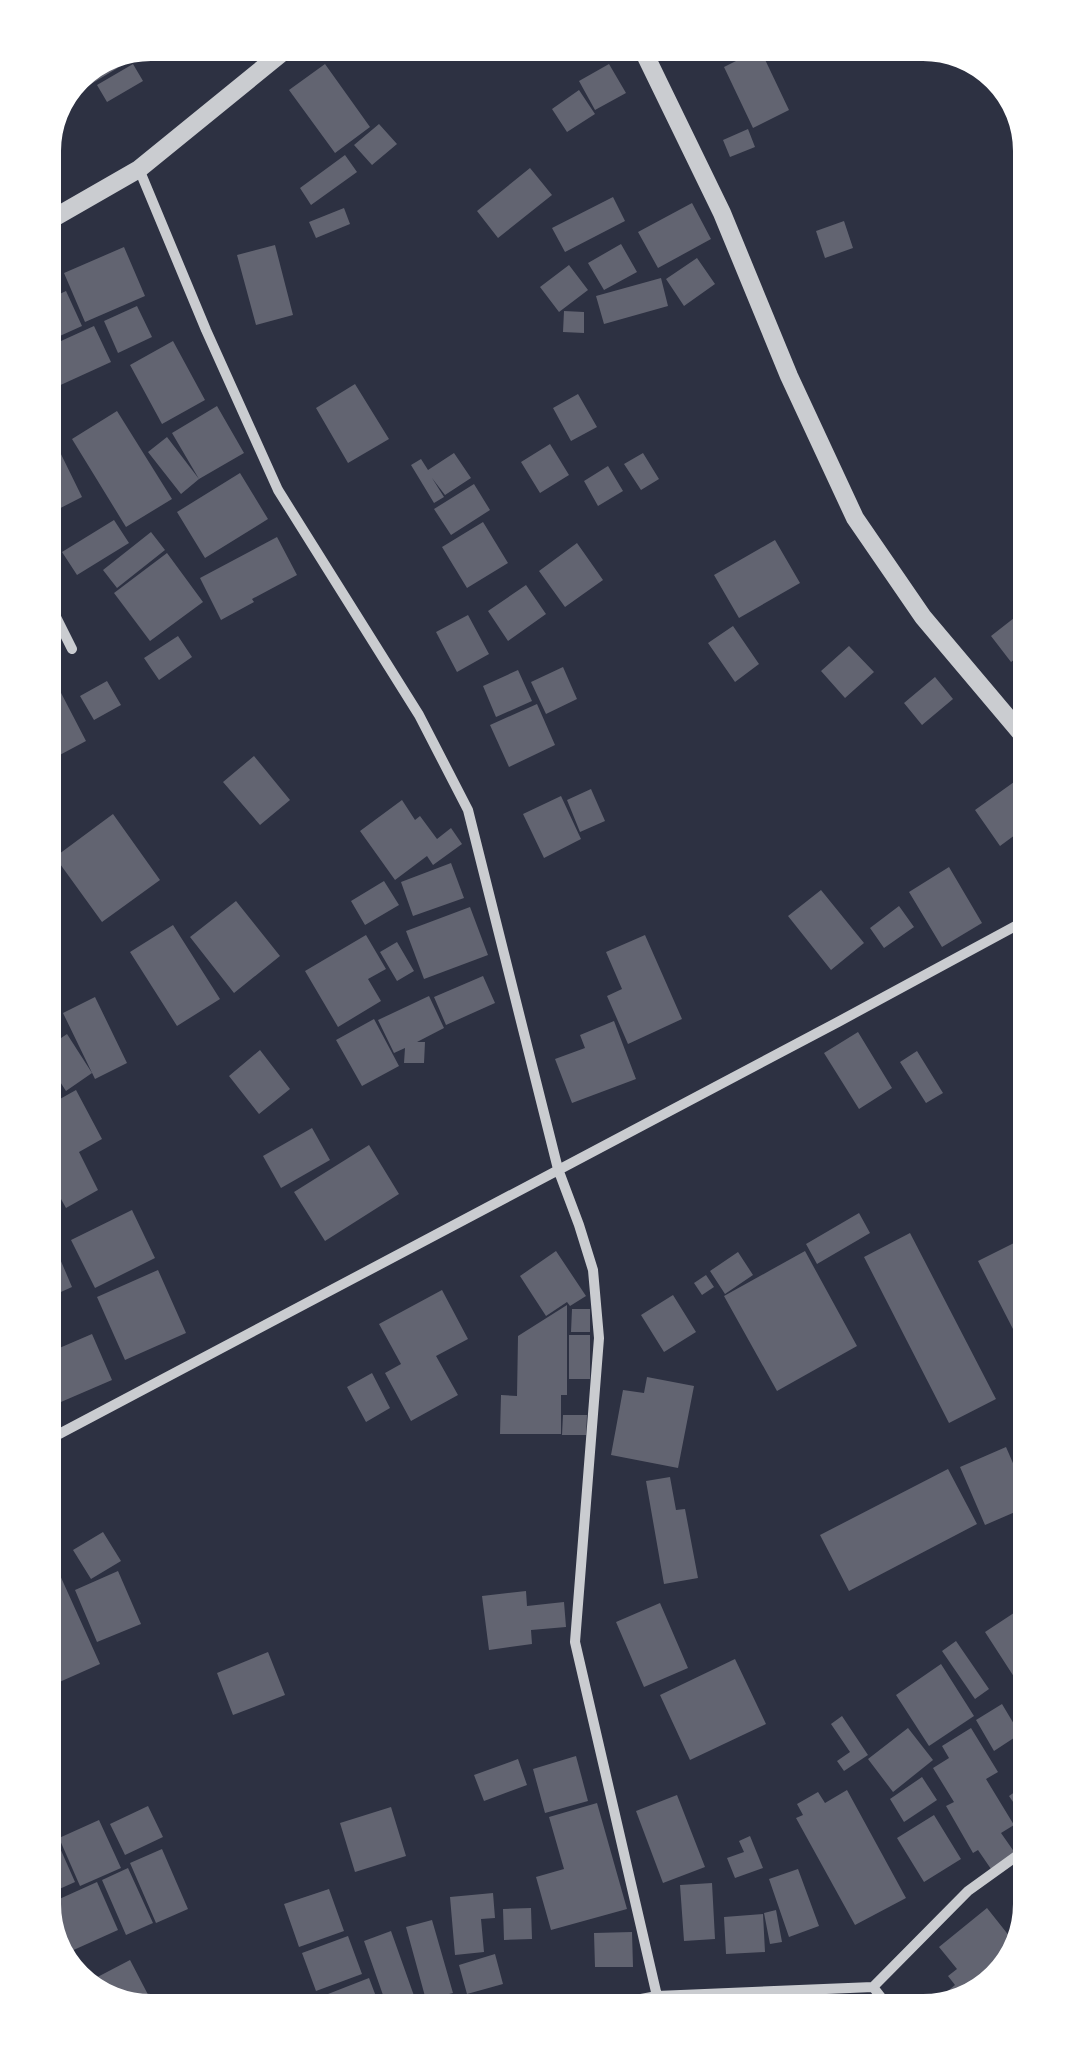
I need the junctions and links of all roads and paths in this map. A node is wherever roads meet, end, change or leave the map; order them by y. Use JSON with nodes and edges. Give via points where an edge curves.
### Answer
{"nodes":[{"id":1,"x":279,"y":55,"type":"edge"},
{"id":2,"x":645,"y":55,"type":"edge"},
{"id":3,"x":139,"y":170,"type":"junction"},
{"id":4,"x":55,"y":217,"type":"edge"},
{"id":5,"x":55,"y":616,"type":"edge"},
{"id":6,"x":72,"y":649,"type":"dead end"},
{"id":7,"x":1019,"y":731,"type":"edge"},
{"id":8,"x":1019,"y":924,"type":"edge"},
{"id":9,"x":558,"y":1168,"type":"junction"},
{"id":10,"x":55,"y":1436,"type":"edge"},
{"id":11,"x":1019,"y":1854,"type":"edge"},
{"id":12,"x":873,"y":1986,"type":"junction"},
{"id":13,"x":657,"y":1996,"type":"junction"},
{"id":14,"x":636,"y":2000,"type":"edge"},
{"id":15,"x":884,"y":2000,"type":"edge"}],
"edges":[{"from":1,"to":3,"type":"street"},
{"from":2,"to":7,"type":"street","via":[[855,518],[923,618]]},
{"from":3,"to":4,"type":"street"},
{"from":3,"to":9,"type":"street","via":[[278,490],[419,716],[468,810]]},
{"from":5,"to":6,"type":"street"},
{"from":8,"to":9,"type":"street"},
{"from":9,"to":10,"type":"street"},
{"from":9,"to":13,"type":"street","via":[[593,1270],[598,1338],[575,1642]]},
{"from":11,"to":12,"type":"street","via":[[968,1891]]},
{"from":12,"to":13,"type":"street"},
{"from":12,"to":15,"type":"street"},
{"from":13,"to":14,"type":"street"}]}
